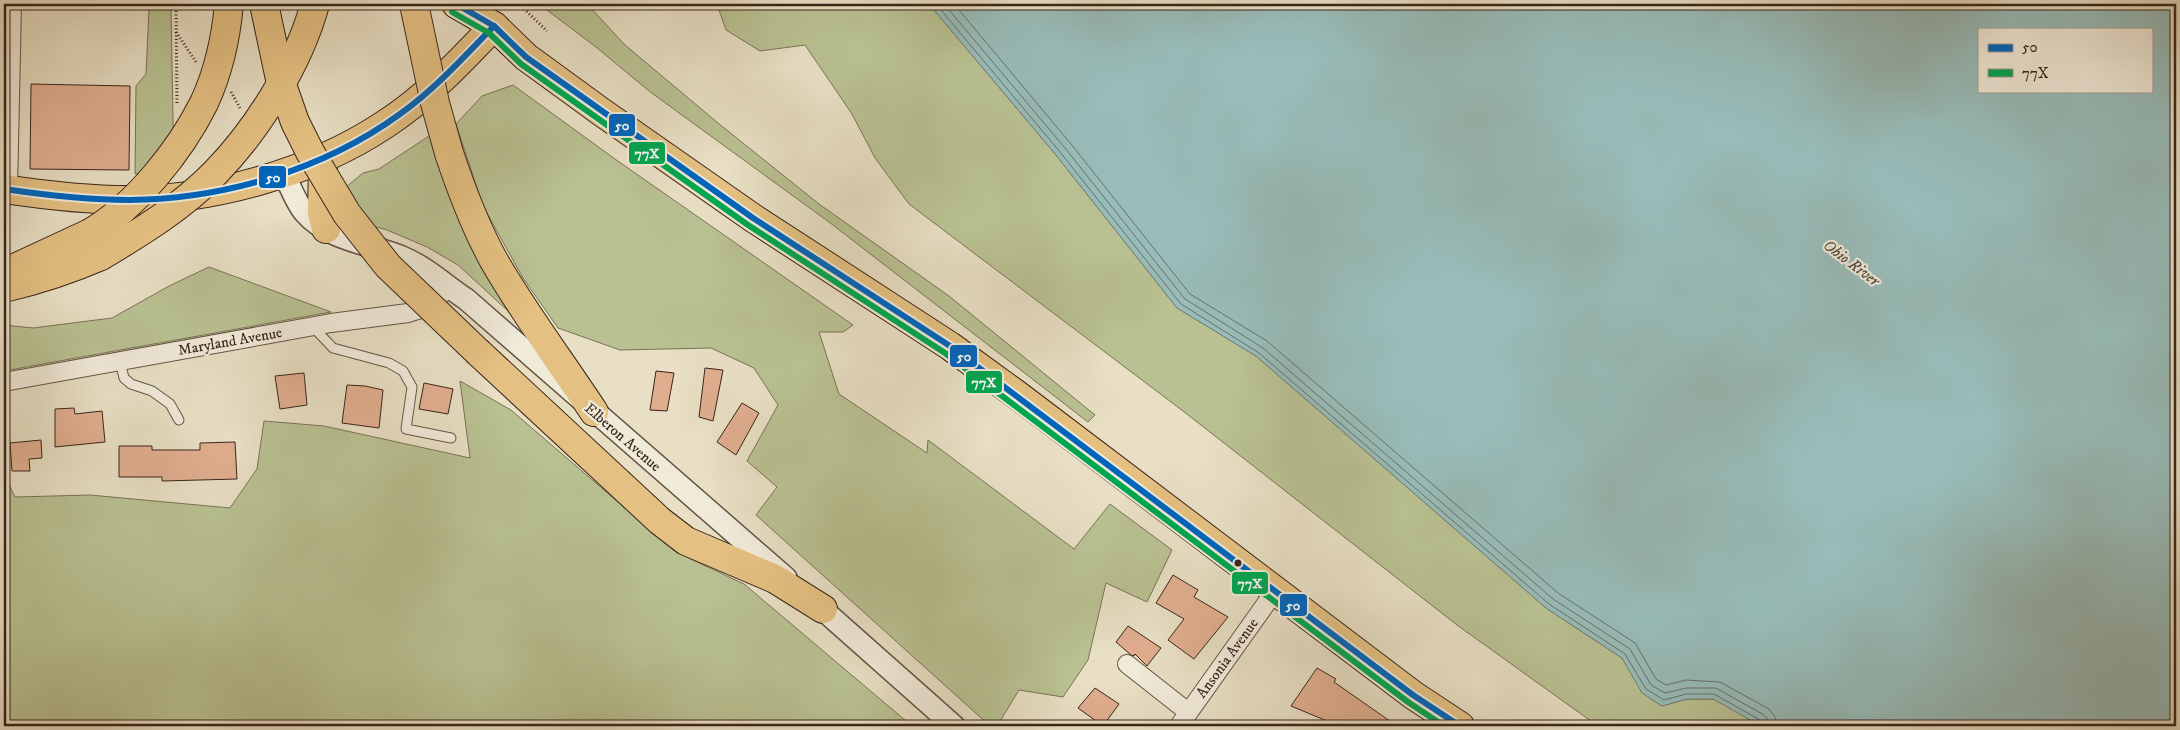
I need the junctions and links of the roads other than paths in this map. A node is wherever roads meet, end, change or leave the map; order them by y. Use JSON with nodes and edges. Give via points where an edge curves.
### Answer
{"nodes":[{"id":1,"x":12,"y":4,"type":"edge"},
{"id":2,"x":229,"y":4,"type":"edge"},
{"id":3,"x":264,"y":4,"type":"edge"},
{"id":4,"x":315,"y":4,"type":"edge"},
{"id":5,"x":414,"y":4,"type":"edge"},
{"id":6,"x":456,"y":4,"type":"edge"},
{"id":7,"x":487,"y":15,"type":"edge"},
{"id":8,"x":323,"y":156,"type":"junction"},
{"id":9,"x":284,"y":173,"type":"junction"},
{"id":10,"x":6,"y":189,"type":"edge"},
{"id":11,"x":326,"y":229,"type":"junction"},
{"id":12,"x":95,"y":244,"type":"junction"},
{"id":13,"x":4,"y":273,"type":"edge"},
{"id":14,"x":4,"y":288,"type":"edge"},
{"id":15,"x":449,"y":288,"type":"junction"},
{"id":16,"x":313,"y":326,"type":"junction"},
{"id":17,"x":120,"y":361,"type":"junction"},
{"id":18,"x":4,"y":382,"type":"edge"},
{"id":19,"x":594,"y":412,"type":"junction"},
{"id":20,"x":179,"y":420,"type":"dead end"},
{"id":21,"x":451,"y":438,"type":"dead end"},
{"id":22,"x":1275,"y":590,"type":"junction"},
{"id":23,"x":823,"y":609,"type":"junction"},
{"id":24,"x":1127,"y":664,"type":"dead end"},
{"id":25,"x":1183,"y":719,"type":"edge"},
{"id":26,"x":954,"y":726,"type":"edge"},
{"id":27,"x":1460,"y":726,"type":"edge"}],
"edges":[{"from":1,"to":10,"type":"street"},
{"from":2,"to":12,"type":"main road","bridge":true,"via":[[222,47],[204,103],[171,155],[123,210],[106,224]]},
{"from":3,"to":23,"type":"main road","bridge":true,"via":[[280,79],[295,122],[347,214],[388,266],[660,521],[686,541],[775,579]]},
{"from":4,"to":12,"type":"main road","bridge":true,"via":[[286,74],[241,144],[214,174],[145,230]]},
{"from":5,"to":19,"type":"main road","bridge":true,"via":[[435,104],[460,186],[492,257],[515,296]]},
{"from":6,"to":7,"type":"main road"},
{"from":7,"to":8,"type":"main road","via":[[441,81],[363,137]]},
{"from":7,"to":22,"type":"main road","via":[[526,57],[600,111],[753,218],[950,346]]},
{"from":8,"to":9,"type":"main road"},
{"from":8,"to":11,"type":"main road","via":[[322,212]]},
{"from":9,"to":10,"type":"main road","via":[[188,196],[130,200]]},
{"from":9,"to":11,"type":"street","name":"Elberon Avenue","via":[[305,213]]},
{"from":11,"to":15,"type":"street","name":"Elberon Avenue","via":[[402,257]]},
{"from":12,"to":13,"type":"main road"},
{"from":12,"to":14,"type":"main road","via":[[72,269]]},
{"from":15,"to":16,"type":"street","name":"Maryland Avenue","via":[[421,309],[408,313]]},
{"from":15,"to":19,"type":"street","name":"Elberon Avenue","via":[[466,299]]},
{"from":16,"to":17,"type":"street","name":"Maryland Avenue"},
{"from":16,"to":21,"type":"lane","via":[[333,348],[389,363],[403,371],[412,387],[406,429]]},
{"from":17,"to":18,"type":"street","name":"Maryland Avenue"},
{"from":17,"to":20,"type":"lane","via":[[124,378],[170,404]]},
{"from":19,"to":23,"type":"street","name":"Elberon Avenue"},
{"from":22,"to":25,"type":"street","name":"Ansonia Avenue"},
{"from":22,"to":27,"type":"main road","via":[[1413,695]]},
{"from":23,"to":26,"type":"street","name":"Elberon Avenue"},
{"from":24,"to":25,"type":"street"}]}
